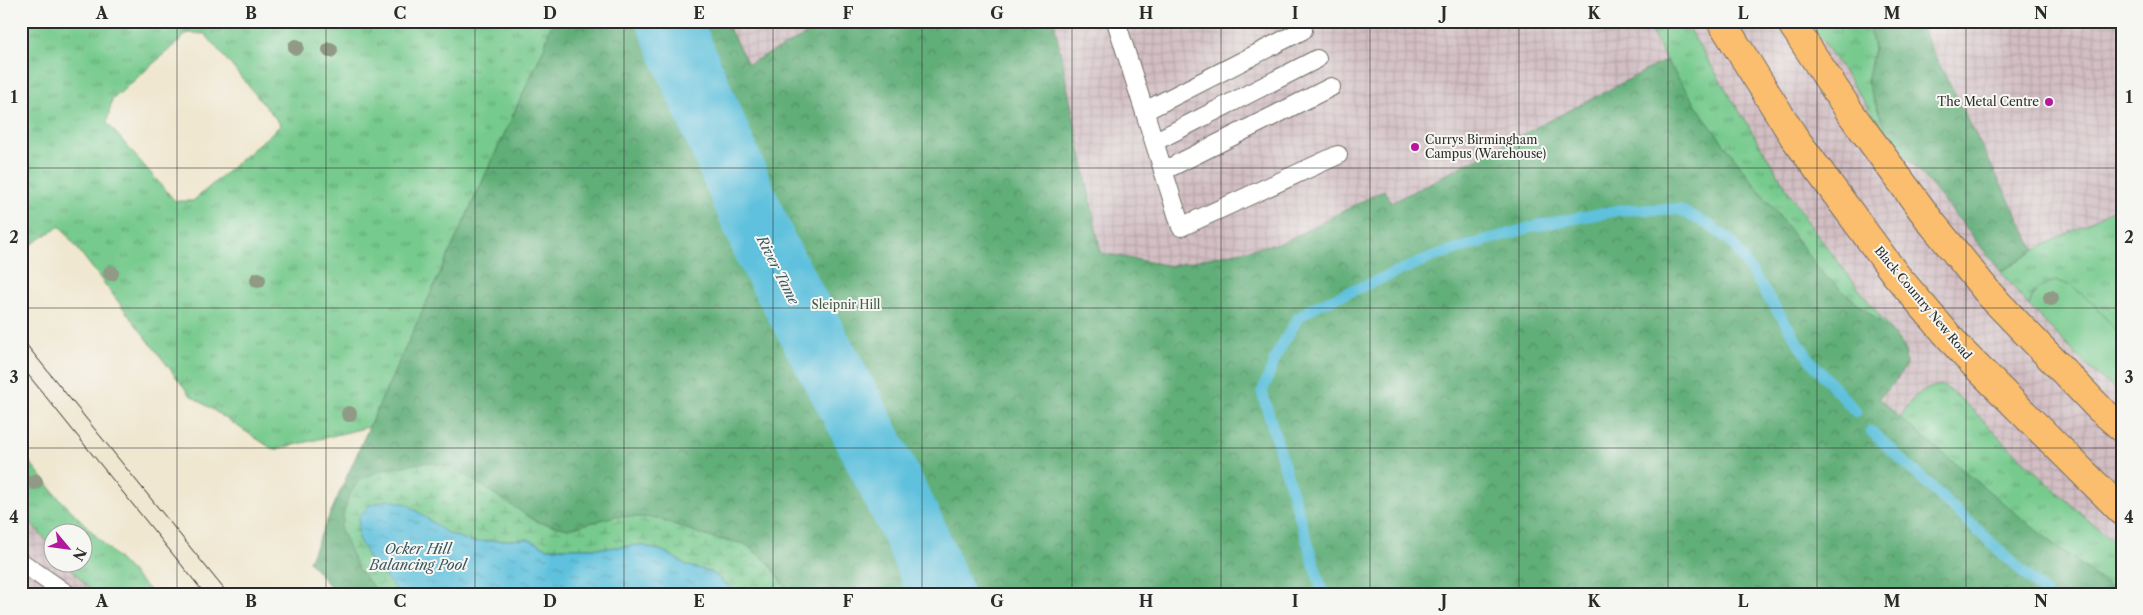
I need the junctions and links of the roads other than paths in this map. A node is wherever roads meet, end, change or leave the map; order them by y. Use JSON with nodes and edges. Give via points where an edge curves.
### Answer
{"nodes":[{"id":1,"x":1116,"y":21,"type":"edge"},
{"id":2,"x":1721,"y":21,"type":"edge"},
{"id":3,"x":1790,"y":21,"type":"edge"},
{"id":4,"x":1303,"y":30,"type":"dead end"},
{"id":5,"x":1317,"y":59,"type":"dead end"},
{"id":6,"x":1332,"y":87,"type":"dead end"},
{"id":7,"x":1145,"y":111,"type":"junction"},
{"id":8,"x":1154,"y":142,"type":"junction"},
{"id":9,"x":1338,"y":156,"type":"dead end"},
{"id":10,"x":1163,"y":171,"type":"junction"},
{"id":11,"x":2122,"y":428,"type":"edge"},
{"id":12,"x":2122,"y":511,"type":"edge"},
{"id":13,"x":21,"y":562,"type":"edge"},
{"id":14,"x":67,"y":594,"type":"edge"}],
"edges":[{"from":1,"to":7,"type":"lane"},
{"from":2,"to":12,"type":"highway","name":"Black Country New Road","via":[[1794,137],[1896,275],[1963,353]]},
{"from":3,"to":11,"type":"highway","via":[[1852,115],[1990,295]]},
{"from":4,"to":7,"type":"lane"},
{"from":5,"to":8,"type":"lane"},
{"from":6,"to":10,"type":"lane"},
{"from":7,"to":8,"type":"lane"},
{"from":8,"to":10,"type":"lane"},
{"from":9,"to":10,"type":"lane","via":[[1181,226]]},
{"from":13,"to":14,"type":"lane"}]}
